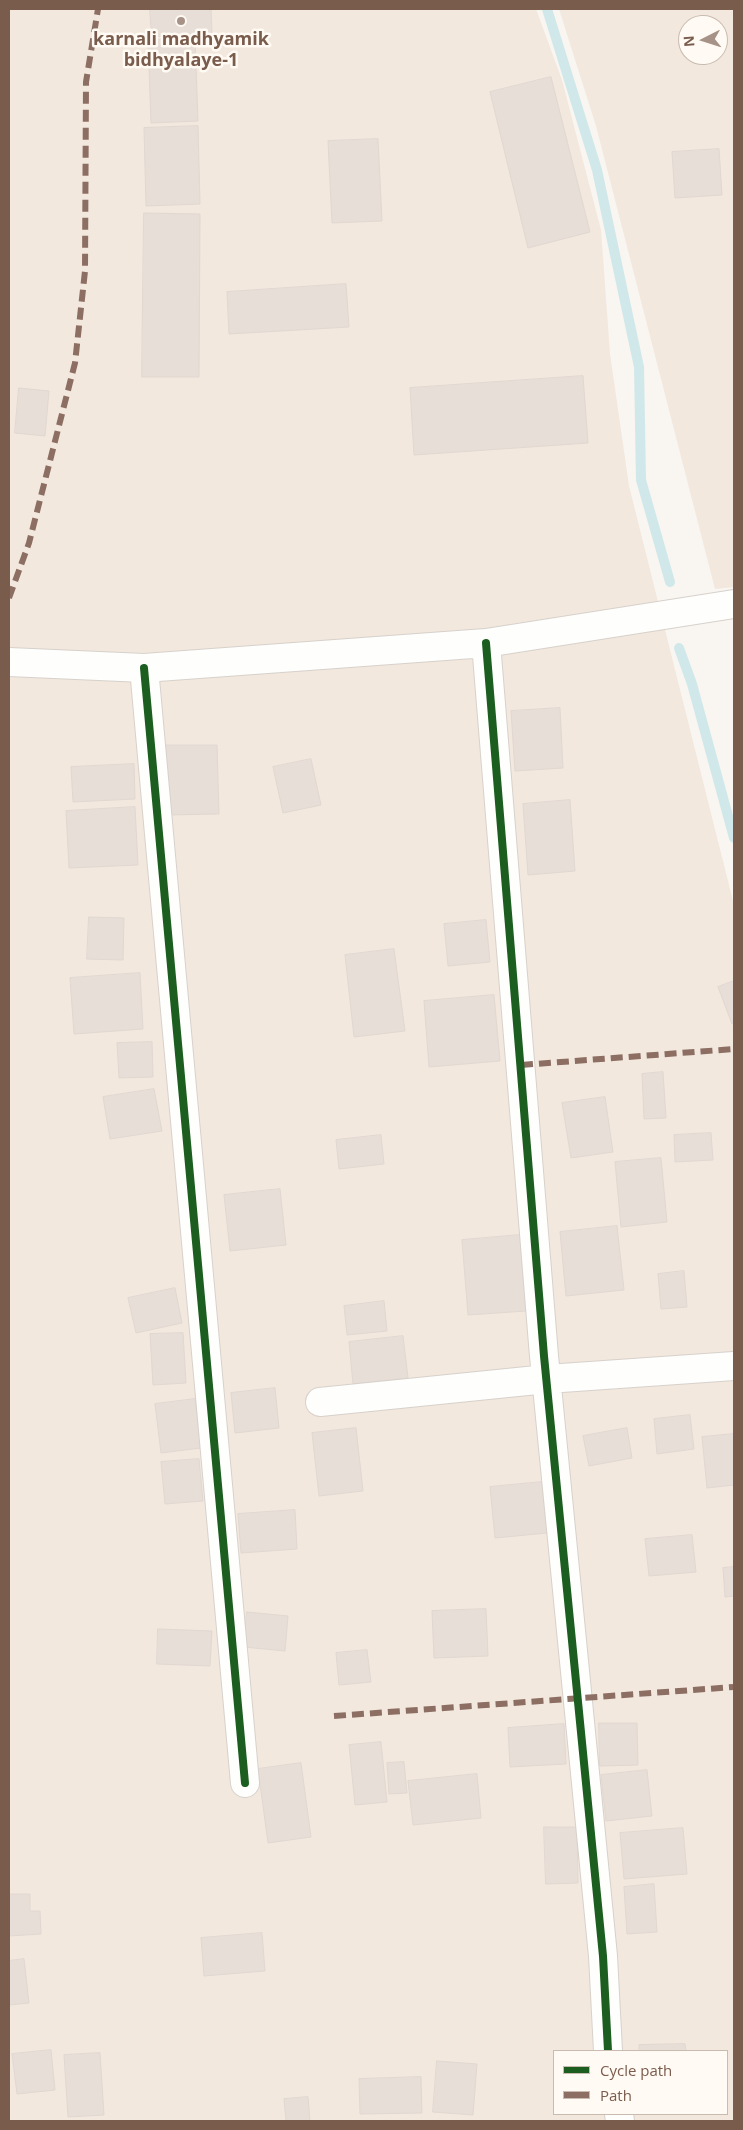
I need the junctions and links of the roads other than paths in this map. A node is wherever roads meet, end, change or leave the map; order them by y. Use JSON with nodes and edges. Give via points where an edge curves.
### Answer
{"nodes":[{"id":1,"x":734,"y":604,"type":"edge"},
{"id":2,"x":486,"y":643,"type":"junction"},
{"id":3,"x":9,"y":662,"type":"edge"},
{"id":4,"x":144,"y":668,"type":"junction"},
{"id":5,"x":734,"y":1366,"type":"edge"},
{"id":6,"x":547,"y":1379,"type":"junction"},
{"id":7,"x":320,"y":1402,"type":"dead end"},
{"id":8,"x":245,"y":1784,"type":"dead end"},
{"id":9,"x":608,"y":2050,"type":"edge"}],
"edges":[{"from":1,"to":2,"type":"street"},
{"from":2,"to":4,"type":"street"},
{"from":2,"to":6,"type":"street"},
{"from":3,"to":4,"type":"street"},
{"from":4,"to":8,"type":"street"},
{"from":5,"to":6,"type":"street"},
{"from":6,"to":7,"type":"street"},
{"from":6,"to":9,"type":"street","via":[[602,1946]]}]}
